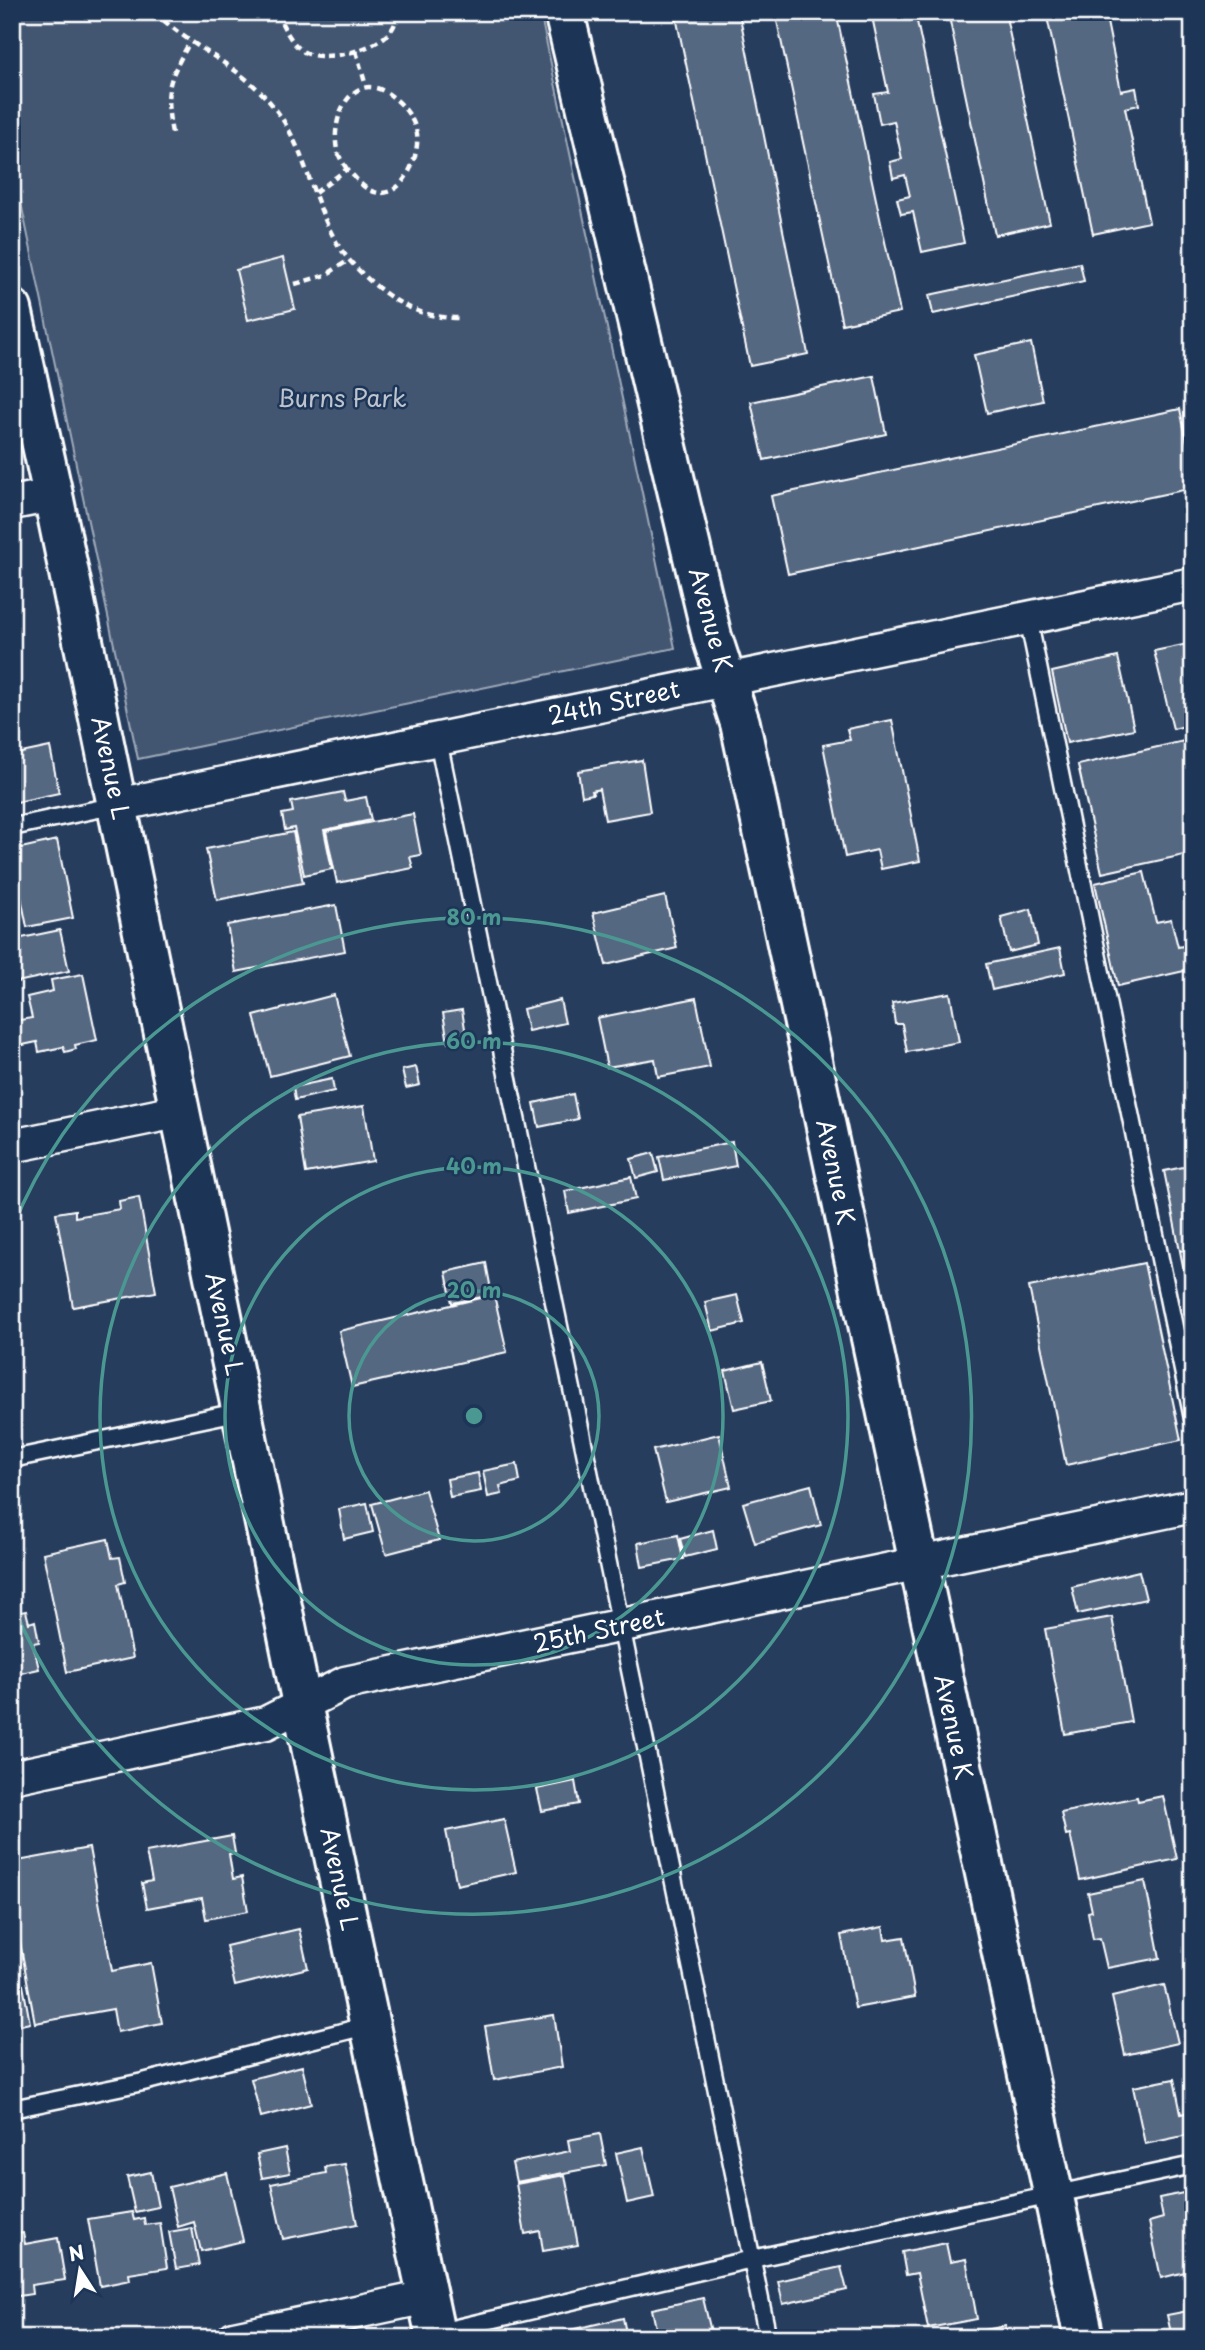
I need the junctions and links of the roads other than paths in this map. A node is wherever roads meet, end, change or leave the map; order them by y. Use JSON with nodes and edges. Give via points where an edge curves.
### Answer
{"nodes":[{"id":1,"x":564,"y":12,"type":"edge"},
{"id":2,"x":12,"y":309,"type":"edge"},
{"id":3,"x":53,"y":495,"type":"junction"},
{"id":4,"x":12,"y":503,"type":"edge"},
{"id":5,"x":1193,"y":584,"type":"edge"},
{"id":6,"x":1028,"y":618,"type":"junction"},
{"id":7,"x":726,"y":680,"type":"junction"},
{"id":8,"x":438,"y":740,"type":"junction"},
{"id":9,"x":117,"y":806,"type":"junction"},
{"id":10,"x":12,"y":827,"type":"edge"},
{"id":11,"x":181,"y":1111,"type":"junction"},
{"id":12,"x":12,"y":1146,"type":"edge"},
{"id":13,"x":242,"y":1411,"type":"junction"},
{"id":14,"x":1193,"y":1419,"type":"edge"},
{"id":15,"x":12,"y":1458,"type":"edge"},
{"id":16,"x":1193,"y":1506,"type":"edge"},
{"id":17,"x":919,"y":1565,"type":"junction"},
{"id":18,"x":621,"y":1626,"type":"junction"},
{"id":19,"x":302,"y":1704,"type":"junction"},
{"id":20,"x":12,"y":1777,"type":"edge"},
{"id":21,"x":369,"y":2025,"type":"junction"},
{"id":22,"x":12,"y":2109,"type":"edge"},
{"id":23,"x":1193,"y":2165,"type":"edge"},
{"id":24,"x":1054,"y":2194,"type":"junction"},
{"id":25,"x":752,"y":2259,"type":"junction"},
{"id":26,"x":433,"y":2322,"type":"edge"},
{"id":27,"x":234,"y":2338,"type":"edge"},
{"id":28,"x":768,"y":2338,"type":"edge"},
{"id":29,"x":1084,"y":2338,"type":"edge"}],
"edges":[{"from":1,"to":7,"type":"street","name":"Avenue K"},
{"from":2,"to":3,"type":"street","name":"Avenue L"},
{"from":3,"to":4,"type":"street"},
{"from":3,"to":9,"type":"street","name":"Avenue L"},
{"from":5,"to":6,"type":"street","name":"24th Street"},
{"from":6,"to":7,"type":"street","name":"24th Street"},
{"from":6,"to":14,"type":"lane"},
{"from":7,"to":8,"type":"street","name":"24th Street"},
{"from":7,"to":17,"type":"street","name":"Avenue K","via":[[740,723]]},
{"from":8,"to":9,"type":"street","name":"24th Street"},
{"from":8,"to":18,"type":"lane"},
{"from":9,"to":10,"type":"lane"},
{"from":9,"to":11,"type":"street","name":"Avenue L"},
{"from":11,"to":12,"type":"street"},
{"from":11,"to":13,"type":"street","name":"Avenue L"},
{"from":13,"to":15,"type":"lane"},
{"from":13,"to":19,"type":"street","name":"Avenue L"},
{"from":16,"to":17,"type":"street","name":"25th Street"},
{"from":17,"to":18,"type":"street","name":"25th Street"},
{"from":17,"to":24,"type":"street","name":"Avenue K"},
{"from":18,"to":19,"type":"street","name":"25th Street","via":[[345,1683]]},
{"from":18,"to":25,"type":"lane"},
{"from":19,"to":20,"type":"street","name":"25th Street","via":[[266,1723]]},
{"from":19,"to":21,"type":"street","name":"Avenue L"},
{"from":21,"to":22,"type":"lane"},
{"from":21,"to":26,"type":"street","name":"Avenue L"},
{"from":23,"to":24,"type":"lane"},
{"from":24,"to":25,"type":"lane"},
{"from":24,"to":29,"type":"street","name":"Avenue K"},
{"from":25,"to":26,"type":"lane"},
{"from":25,"to":28,"type":"lane"},
{"from":26,"to":27,"type":"street"}]}
